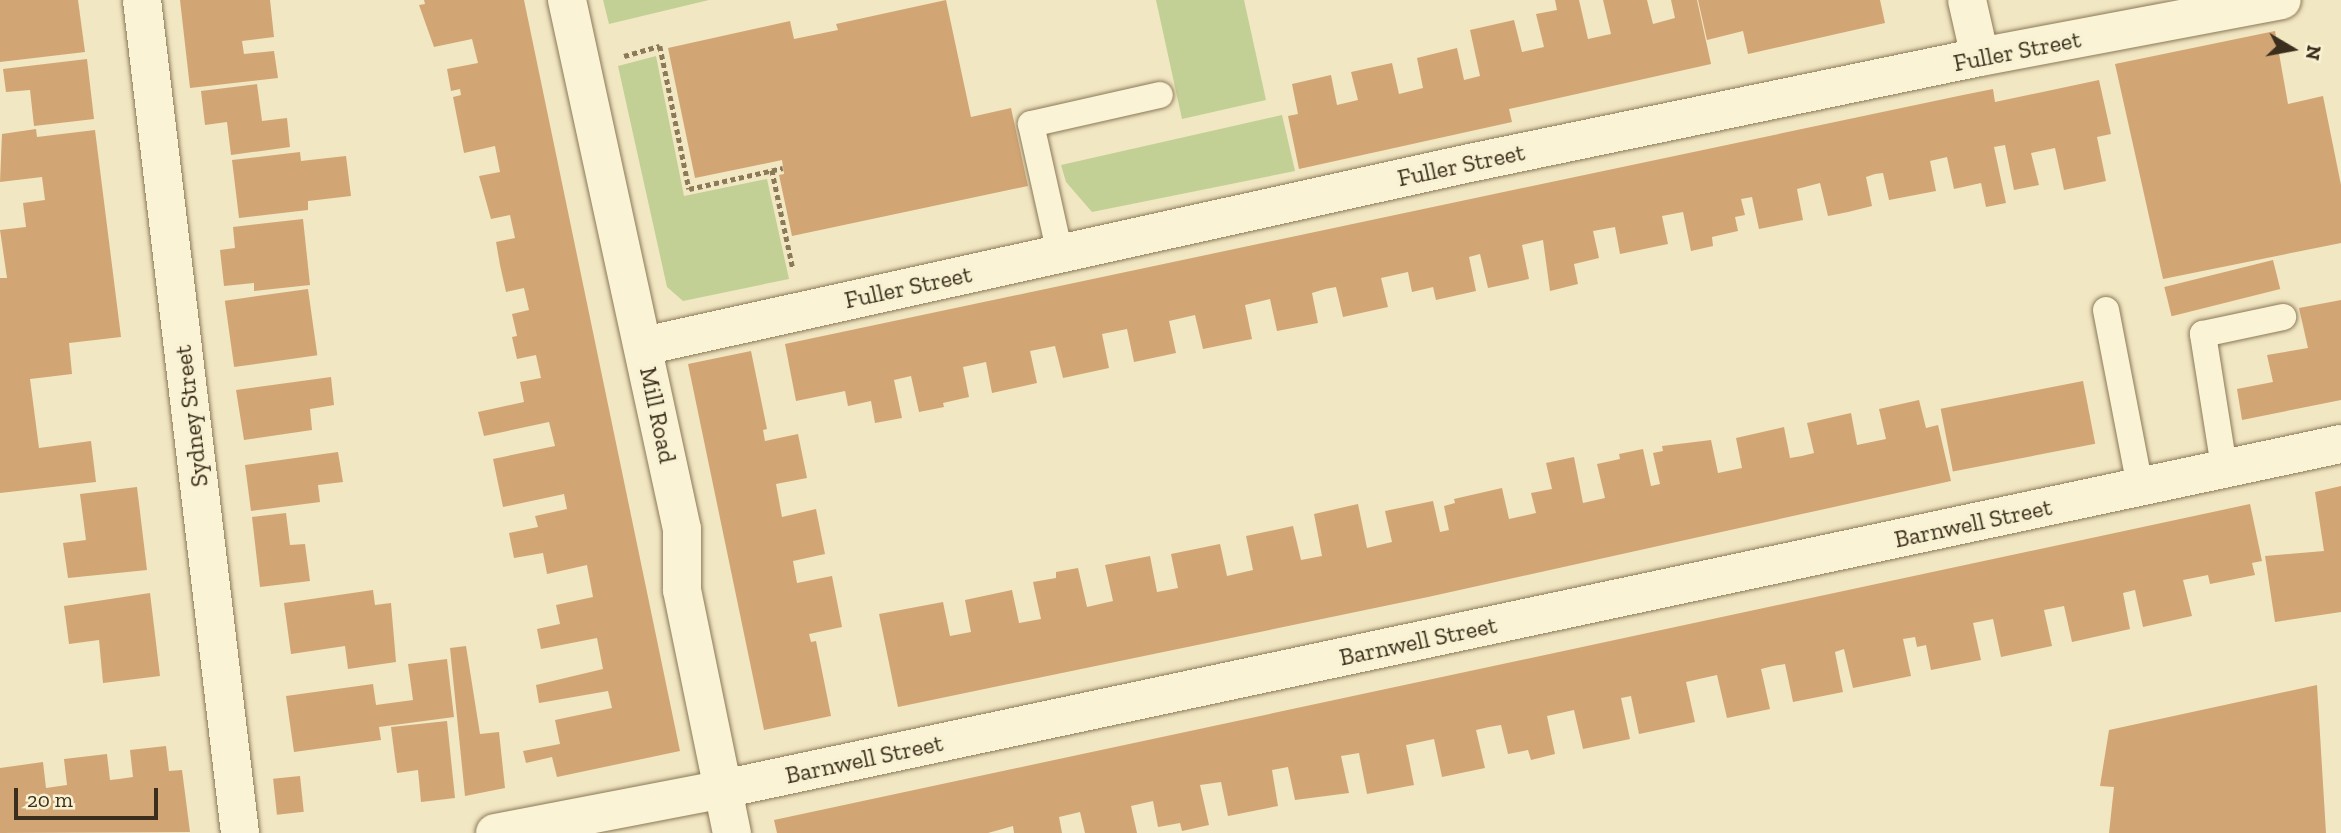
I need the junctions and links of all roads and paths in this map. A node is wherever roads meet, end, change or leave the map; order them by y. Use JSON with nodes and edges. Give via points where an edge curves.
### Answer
{"nodes":[{"id":1,"x":142,"y":0,"type":"edge"},
{"id":2,"x":567,"y":0,"type":"edge"},
{"id":3,"x":1967,"y":0,"type":"edge"},
{"id":4,"x":2282,"y":0,"type":"edge"},
{"id":5,"x":2223,"y":6,"type":"edge"},
{"id":6,"x":1980,"y":57,"type":"junction"},
{"id":7,"x":579,"y":67,"type":"junction"},
{"id":8,"x":1160,"y":95,"type":"dead end"},
{"id":9,"x":783,"y":168,"type":"dead end"},
{"id":10,"x":772,"y":170,"type":"junction"},
{"id":11,"x":1060,"y":254,"type":"junction"},
{"id":12,"x":2106,"y":310,"type":"dead end"},
{"id":13,"x":802,"y":311,"type":"junction"},
{"id":14,"x":2283,"y":317,"type":"dead end"},
{"id":15,"x":644,"y":345,"type":"junction"},
{"id":16,"x":2341,"y":444,"type":"edge"},
{"id":17,"x":2224,"y":467,"type":"junction"},
{"id":18,"x":2140,"y":487,"type":"junction"},
{"id":19,"x":723,"y":789,"type":"junction"},
{"id":20,"x":240,"y":833,"type":"edge"},
{"id":21,"x":495,"y":833,"type":"edge"},
{"id":22,"x":732,"y":833,"type":"edge"}],
"edges":[{"from":1,"to":20,"type":"street","name":"Sydney Street"},
{"from":2,"to":7,"type":"street","name":"Mill Road"},
{"from":3,"to":6,"type":"street"},
{"from":4,"to":5,"type":"street","name":"Fuller Street"},
{"from":5,"to":6,"type":"street","name":"Fuller Street"},
{"from":6,"to":11,"type":"street","name":"Fuller Street"},
{"from":7,"to":10,"type":"path","via":[[660,46],[689,189]]},
{"from":7,"to":15,"type":"street","name":"Mill Road"},
{"from":8,"to":11,"type":"lane","via":[[1031,124]]},
{"from":9,"to":10,"type":"path"},
{"from":10,"to":13,"type":"path"},
{"from":11,"to":13,"type":"street","name":"Fuller Street"},
{"from":12,"to":18,"type":"lane"},
{"from":13,"to":15,"type":"street","name":"Fuller Street"},
{"from":14,"to":17,"type":"lane","via":[[2203,334]]},
{"from":15,"to":19,"type":"street","name":"Mill Road","via":[[682,529],[682,590]]},
{"from":16,"to":17,"type":"street","name":"Barnwell Street"},
{"from":17,"to":18,"type":"street","name":"Barnwell Street"},
{"from":18,"to":19,"type":"street","name":"Barnwell Street"},
{"from":19,"to":21,"type":"street","name":"Barnwell Street"},
{"from":19,"to":22,"type":"street","name":"Mill Road"}]}
